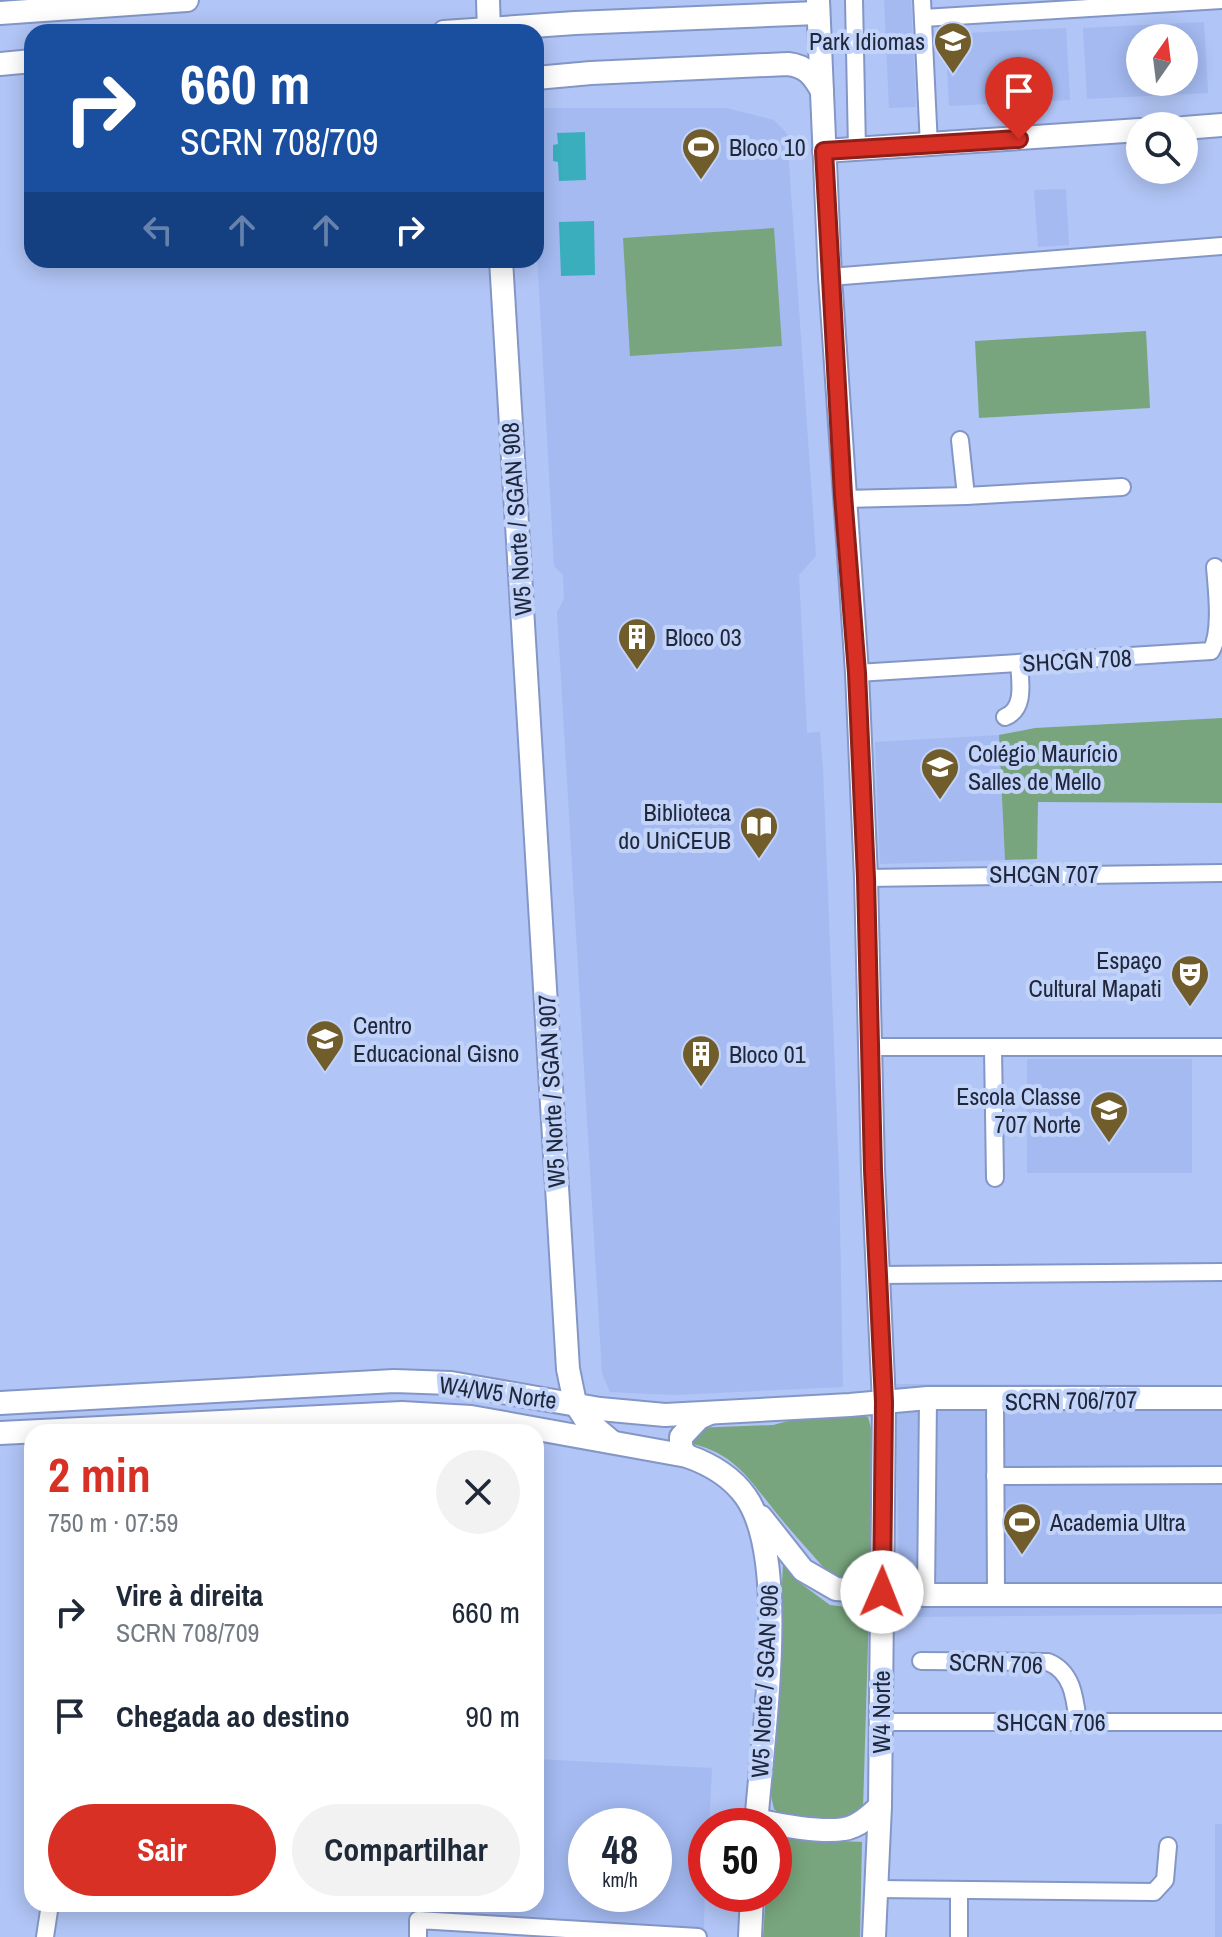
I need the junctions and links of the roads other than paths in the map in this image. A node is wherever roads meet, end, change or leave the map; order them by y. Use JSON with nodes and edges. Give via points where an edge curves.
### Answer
{"nodes":[{"id":1,"x":187,"y":0,"type":"edge"},
{"id":2,"x":488,"y":0,"type":"edge"},
{"id":3,"x":854,"y":0,"type":"edge"},
{"id":4,"x":922,"y":0,"type":"edge"},
{"id":5,"x":1222,"y":0,"type":"edge"},
{"id":6,"x":1204,"y":1,"type":"edge"},
{"id":7,"x":818,"y":6,"type":"edge"},
{"id":8,"x":0,"y":13,"type":"edge"},
{"id":9,"x":923,"y":18,"type":"junction"},
{"id":10,"x":489,"y":24,"type":"edge"},
{"id":11,"x":544,"y":26,"type":"edge"},
{"id":12,"x":24,"y":62,"type":"edge"},
{"id":13,"x":0,"y":64,"type":"edge"},
{"id":14,"x":544,"y":77,"type":"edge"},
{"id":15,"x":822,"y":92,"type":"junction"},
{"id":16,"x":1222,"y":125,"type":"edge"},
{"id":17,"x":1198,"y":127,"type":"edge"},
{"id":18,"x":1126,"y":131,"type":"edge"},
{"id":19,"x":929,"y":146,"type":"junction"},
{"id":20,"x":857,"y":149,"type":"junction"},
{"id":21,"x":824,"y":151,"type":"junction"},
{"id":22,"x":1222,"y":246,"type":"edge"},
{"id":23,"x":501,"y":268,"type":"edge"},
{"id":24,"x":830,"y":277,"type":"junction"},
{"id":25,"x":960,"y":440,"type":"dead end"},
{"id":26,"x":1122,"y":487,"type":"dead end"},
{"id":27,"x":966,"y":496,"type":"junction"},
{"id":28,"x":844,"y":499,"type":"junction"},
{"id":29,"x":1215,"y":567,"type":"dead end"},
{"id":30,"x":1019,"y":663,"type":"junction"},
{"id":31,"x":857,"y":673,"type":"junction"},
{"id":32,"x":1005,"y":717,"type":"dead end"},
{"id":33,"x":532,"y":778,"type":"joint"},
{"id":34,"x":1222,"y":873,"type":"edge"},
{"id":35,"x":866,"y":878,"type":"junction"},
{"id":36,"x":869,"y":1047,"type":"junction"},
{"id":37,"x":1222,"y":1047,"type":"edge"},
{"id":38,"x":993,"y":1048,"type":"junction"},
{"id":39,"x":995,"y":1178,"type":"dead end"},
{"id":40,"x":1222,"y":1272,"type":"edge"},
{"id":41,"x":879,"y":1275,"type":"junction"},
{"id":42,"x":928,"y":1398,"type":"junction"},
{"id":43,"x":995,"y":1398,"type":"junction"},
{"id":44,"x":1222,"y":1398,"type":"edge"},
{"id":45,"x":884,"y":1402,"type":"junction"},
{"id":46,"x":0,"y":1403,"type":"edge"},
{"id":47,"x":575,"y":1403,"type":"junction"},
{"id":48,"x":711,"y":1412,"type":"junction"},
{"id":49,"x":181,"y":1424,"type":"edge"},
{"id":50,"x":510,"y":1424,"type":"edge"},
{"id":51,"x":544,"y":1430,"type":"edge"},
{"id":52,"x":24,"y":1432,"type":"edge"},
{"id":53,"x":0,"y":1433,"type":"edge"},
{"id":54,"x":612,"y":1442,"type":"junction"},
{"id":55,"x":687,"y":1456,"type":"junction"},
{"id":56,"x":1222,"y":1475,"type":"edge"},
{"id":57,"x":995,"y":1476,"type":"junction"},
{"id":58,"x":748,"y":1500,"type":"junction"},
{"id":59,"x":882,"y":1592,"type":"junction"},
{"id":60,"x":926,"y":1595,"type":"junction"},
{"id":61,"x":996,"y":1595,"type":"junction"},
{"id":62,"x":1222,"y":1595,"type":"edge"},
{"id":63,"x":921,"y":1661,"type":"dead end"},
{"id":64,"x":881,"y":1722,"type":"junction"},
{"id":65,"x":1222,"y":1722,"type":"edge"},
{"id":66,"x":1078,"y":1723,"type":"junction"},
{"id":67,"x":880,"y":1806,"type":"junction"},
{"id":68,"x":757,"y":1808,"type":"edge"},
{"id":69,"x":792,"y":1827,"type":"edge"},
{"id":70,"x":1168,"y":1846,"type":"dead end"},
{"id":71,"x":876,"y":1889,"type":"junction"},
{"id":72,"x":959,"y":1891,"type":"junction"},
{"id":73,"x":49,"y":1912,"type":"edge"},
{"id":74,"x":751,"y":1912,"type":"edge"},
{"id":75,"x":45,"y":1937,"type":"edge"},
{"id":76,"x":418,"y":1937,"type":"edge"},
{"id":77,"x":698,"y":1937,"type":"edge"},
{"id":78,"x":750,"y":1937,"type":"edge"},
{"id":79,"x":874,"y":1937,"type":"edge"},
{"id":80,"x":959,"y":1937,"type":"edge"}],
"edges":[{"from":1,"to":8,"type":"main road"},
{"from":2,"to":10,"type":"main road"},
{"from":3,"to":20,"type":"street"},
{"from":4,"to":9,"type":"street"},
{"from":5,"to":6,"type":"street"},
{"from":6,"to":9,"type":"street"},
{"from":7,"to":11,"type":"main road"},
{"from":7,"to":15,"type":"main road","name":"W4 Norte"},
{"from":9,"to":19,"type":"street"},
{"from":12,"to":13,"type":"main road"},
{"from":14,"to":15,"type":"main road","via":[[788,64],[811,73]]},
{"from":15,"to":21,"type":"main road","name":"W4 Norte"},
{"from":16,"to":17,"type":"main road"},
{"from":18,"to":19,"type":"main road"},
{"from":19,"to":20,"type":"main road"},
{"from":20,"to":21,"type":"main road"},
{"from":21,"to":24,"type":"main road","name":"W4 Norte"},
{"from":22,"to":24,"type":"street"},
{"from":23,"to":33,"type":"main road","name":"W5 Norte / SGAN 908"},
{"from":24,"to":28,"type":"main road","name":"W4 Norte"},
{"from":25,"to":27,"type":"street"},
{"from":26,"to":27,"type":"street"},
{"from":27,"to":28,"type":"street"},
{"from":28,"to":31,"type":"main road","name":"W4 Norte"},
{"from":29,"to":30,"type":"street","name":"SHCGN 708","via":[[1220,633],[1211,651]]},
{"from":30,"to":31,"type":"street","name":"SHCGN 708"},
{"from":30,"to":32,"type":"street","via":[[1020,702]]},
{"from":31,"to":35,"type":"main road","name":"W4 Norte"},
{"from":33,"to":47,"type":"main road","name":"W5 Norte / SGAN 907","via":[[568,1369]]},
{"from":34,"to":35,"type":"street","name":"SHCGN 707"},
{"from":35,"to":36,"type":"main road","name":"W4 Norte"},
{"from":36,"to":38,"type":"street"},
{"from":36,"to":41,"type":"main road","name":"W4 Norte"},
{"from":37,"to":38,"type":"street"},
{"from":38,"to":39,"type":"street"},
{"from":40,"to":41,"type":"street"},
{"from":41,"to":45,"type":"main road","name":"W4 Norte"},
{"from":42,"to":43,"type":"main road","name":"W4/W5 Norte"},
{"from":42,"to":45,"type":"main road","name":"W4/W5 Norte"},
{"from":42,"to":60,"type":"street"},
{"from":43,"to":44,"type":"main road","name":"SCRN 706/707"},
{"from":43,"to":57,"type":"street","name":"SCRN 706/707"},
{"from":45,"to":48,"type":"main road","name":"W4/W5 Norte"},
{"from":45,"to":59,"type":"main road","name":"W4 Norte"},
{"from":46,"to":47,"type":"main road","name":"W4/W5 Norte","via":[[394,1381],[451,1383]]},
{"from":47,"to":48,"type":"main road","name":"W4/W5 Norte","via":[[665,1415]]},
{"from":47,"to":54,"type":"main road"},
{"from":48,"to":55,"type":"main road","via":[[681,1437]]},
{"from":49,"to":50,"type":"main road","name":"W4/W5 Norte","via":[[402,1413]]},
{"from":51,"to":54,"type":"main road","name":"W4/W5 Norte"},
{"from":52,"to":53,"type":"main road","name":"W4/W5 Norte"},
{"from":54,"to":55,"type":"main road","name":"W5 Norte / SGAN 906"},
{"from":55,"to":58,"type":"main road","name":"W5 Norte / SGAN 906","via":[[718,1470]]},
{"from":56,"to":57,"type":"street"},
{"from":57,"to":61,"type":"street","name":"SCRN 706/707"},
{"from":58,"to":59,"type":"main road","via":[[803,1570],[836,1589]]},
{"from":58,"to":68,"type":"main road","name":"W5 Norte / SGAN 906","via":[[768,1564],[769,1596]]},
{"from":59,"to":60,"type":"main road"},
{"from":59,"to":64,"type":"main road","name":"W4 Norte"},
{"from":60,"to":61,"type":"main road"},
{"from":61,"to":62,"type":"main road"},
{"from":63,"to":66,"type":"street","name":"SCRN 706","via":[[1048,1662],[1060,1669],[1073,1690]]},
{"from":64,"to":66,"type":"street","name":"SHCGN 706"},
{"from":64,"to":67,"type":"main road","name":"W4 Norte"},
{"from":65,"to":66,"type":"street","name":"SHCGN 706"},
{"from":67,"to":69,"type":"main road","via":[[864,1821],[844,1829]]},
{"from":67,"to":71,"type":"main road","name":"W4 Norte"},
{"from":70,"to":72,"type":"street","via":[[1165,1880],[1154,1892]]},
{"from":71,"to":72,"type":"street"},
{"from":71,"to":79,"type":"main road","name":"W4 Norte"},
{"from":72,"to":80,"type":"street"},
{"from":73,"to":75,"type":"street"},
{"from":74,"to":78,"type":"main road"},
{"from":76,"to":77,"type":"street","via":[[418,1920]]}]}
